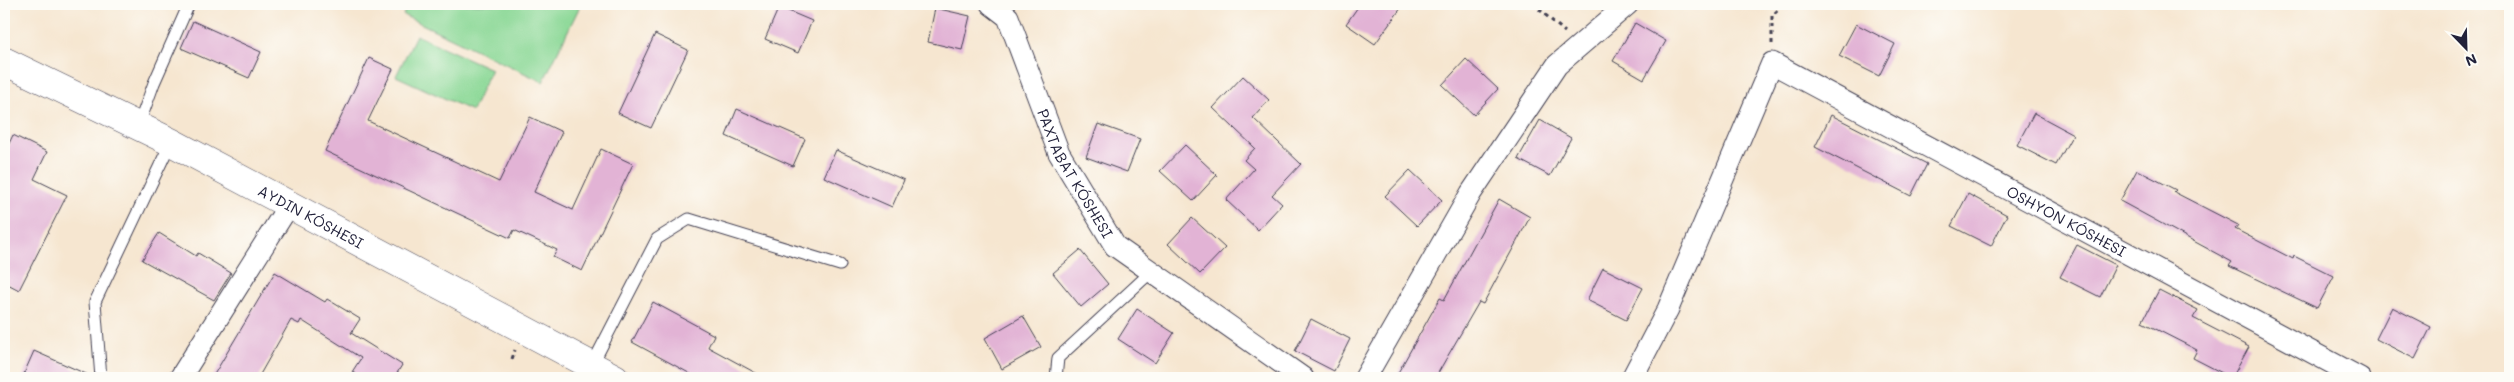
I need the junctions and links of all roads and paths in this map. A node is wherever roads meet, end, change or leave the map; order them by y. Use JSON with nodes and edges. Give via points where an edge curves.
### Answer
{"nodes":[{"id":1,"x":189,"y":4,"type":"edge"},
{"id":2,"x":991,"y":4,"type":"edge"},
{"id":3,"x":1533,"y":4,"type":"edge"},
{"id":4,"x":1628,"y":4,"type":"edge"},
{"id":5,"x":1784,"y":4,"type":"edge"},
{"id":6,"x":1580,"y":45,"type":"junction"},
{"id":7,"x":4,"y":61,"type":"edge"},
{"id":8,"x":1772,"y":64,"type":"junction"},
{"id":9,"x":138,"y":127,"type":"junction"},
{"id":10,"x":171,"y":142,"type":"junction"},
{"id":11,"x":290,"y":205,"type":"junction"},
{"id":12,"x":840,"y":265,"type":"dead end"},
{"id":13,"x":1151,"y":272,"type":"junction"},
{"id":14,"x":604,"y":372,"type":"edge"},
{"id":15,"x":101,"y":378,"type":"edge"},
{"id":16,"x":180,"y":378,"type":"edge"},
{"id":17,"x":1056,"y":378,"type":"edge"},
{"id":18,"x":1303,"y":378,"type":"edge"},
{"id":19,"x":1365,"y":378,"type":"edge"},
{"id":20,"x":1632,"y":378,"type":"edge"},
{"id":21,"x":2360,"y":378,"type":"edge"}],
"edges":[{"from":1,"to":9,"type":"lane"},
{"from":2,"to":13,"type":"street","name":"PAXTABAT KÓSHESI","via":[[1008,17],[1059,154],[1115,246]]},
{"from":3,"to":6,"type":"path"},
{"from":4,"to":6,"type":"street"},
{"from":5,"to":8,"type":"path","via":[[1772,16]]},
{"from":6,"to":19,"type":"street","via":[[1557,65],[1471,194]]},
{"from":7,"to":9,"type":"street"},
{"from":8,"to":20,"type":"street","via":[[1668,309]]},
{"from":8,"to":21,"type":"street","name":"OSHYON KÓSHESI"},
{"from":9,"to":10,"type":"street"},
{"from":10,"to":11,"type":"street"},
{"from":10,"to":15,"type":"lane","via":[[95,302]]},
{"from":11,"to":14,"type":"street"},
{"from":11,"to":16,"type":"street"},
{"from":12,"to":14,"type":"lane","via":[[689,220],[656,239]]},
{"from":13,"to":17,"type":"lane","via":[[1058,358]]},
{"from":13,"to":18,"type":"street","name":"PAXTABAT KÓSHESI"}]}
